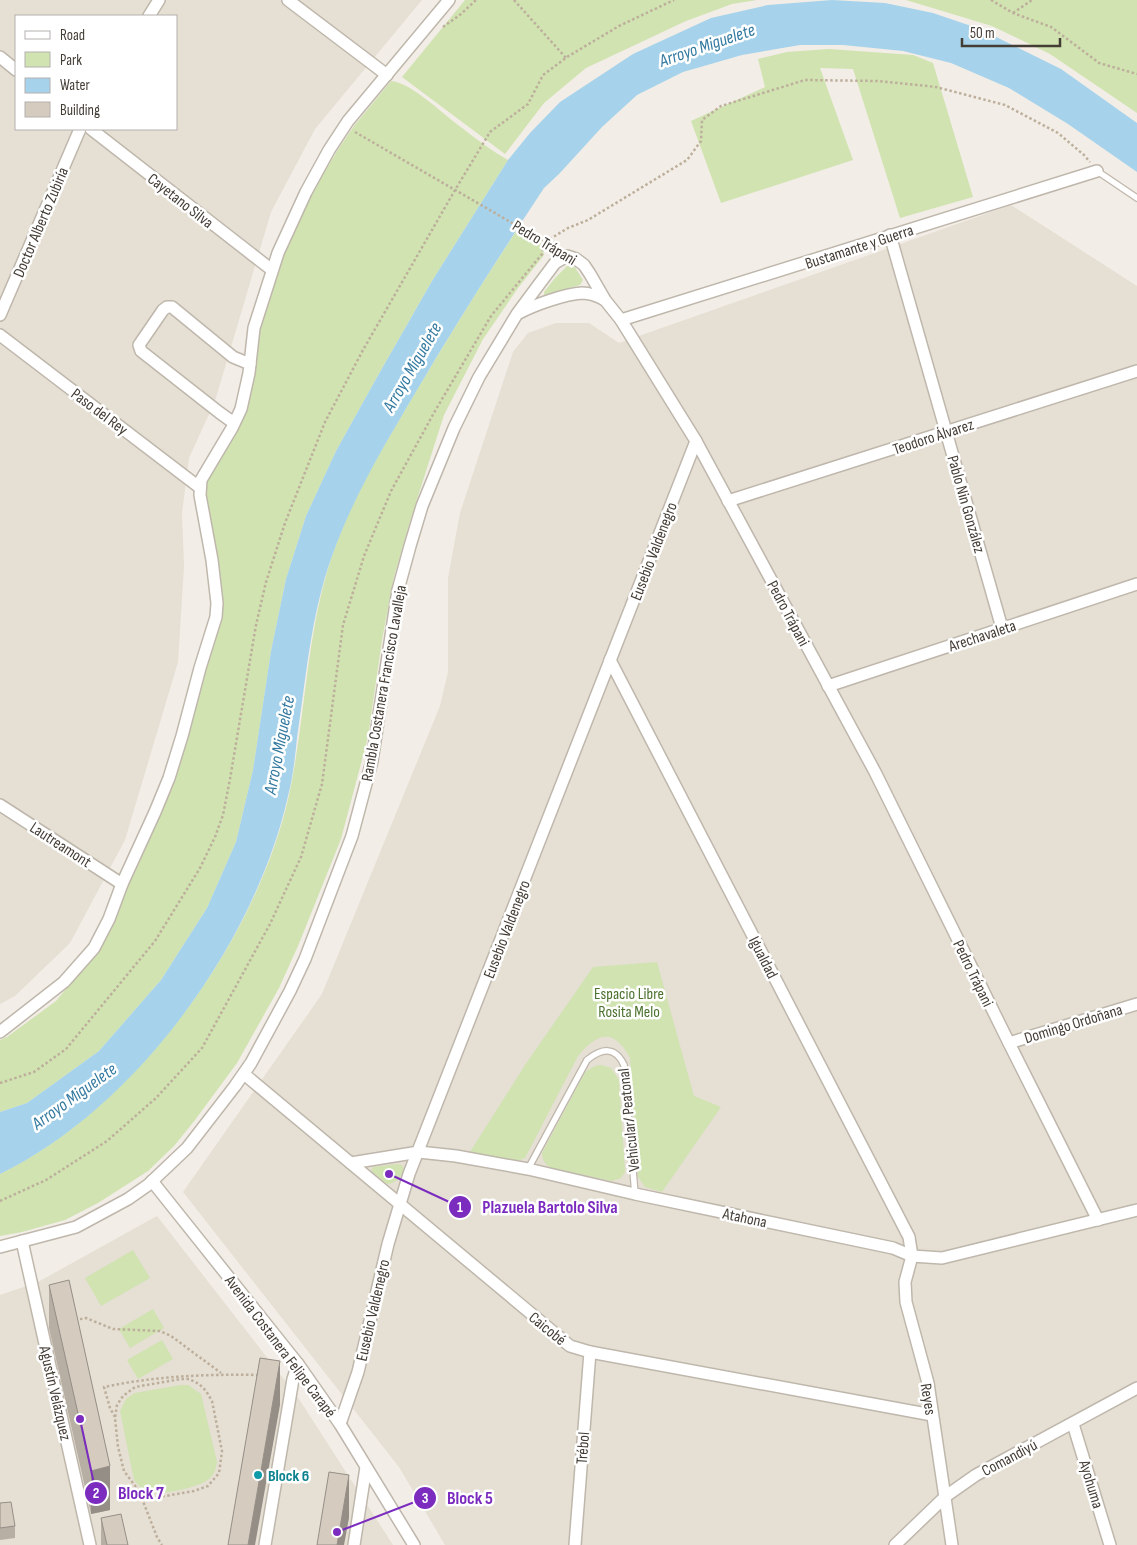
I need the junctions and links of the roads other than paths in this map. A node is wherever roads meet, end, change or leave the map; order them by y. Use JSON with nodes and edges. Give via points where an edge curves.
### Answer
{"nodes":[{"id":1,"x":159,"y":0,"type":"edge"},
{"id":2,"x":288,"y":0,"type":"edge"},
{"id":3,"x":449,"y":0,"type":"edge"},
{"id":4,"x":150,"y":15,"type":"edge"},
{"id":5,"x":0,"y":57,"type":"edge"},
{"id":6,"x":15,"y":69,"type":"edge"},
{"id":7,"x":387,"y":75,"type":"junction"},
{"id":8,"x":80,"y":130,"type":"edge"},
{"id":9,"x":92,"y":130,"type":"edge"},
{"id":10,"x":1097,"y":171,"type":"joint"},
{"id":11,"x":1137,"y":198,"type":"edge"},
{"id":12,"x":890,"y":236,"type":"junction"},
{"id":13,"x":567,"y":256,"type":"joint"},
{"id":14,"x":272,"y":270,"type":"junction"},
{"id":15,"x":605,"y":300,"type":"junction"},
{"id":16,"x":517,"y":314,"type":"junction"},
{"id":17,"x":0,"y":315,"type":"edge"},
{"id":18,"x":620,"y":320,"type":"junction"},
{"id":19,"x":0,"y":335,"type":"edge"},
{"id":20,"x":250,"y":364,"type":"junction"},
{"id":21,"x":1137,"y":371,"type":"edge"},
{"id":22,"x":234,"y":423,"type":"junction"},
{"id":23,"x":946,"y":432,"type":"junction"},
{"id":24,"x":696,"y":441,"type":"junction"},
{"id":25,"x":200,"y":487,"type":"junction"},
{"id":26,"x":728,"y":501,"type":"junction"},
{"id":27,"x":1137,"y":584,"type":"edge"},
{"id":28,"x":1002,"y":628,"type":"junction"},
{"id":29,"x":610,"y":660,"type":"junction"},
{"id":30,"x":828,"y":686,"type":"junction"},
{"id":31,"x":0,"y":805,"type":"edge"},
{"id":32,"x":122,"y":884,"type":"junction"},
{"id":33,"x":1137,"y":1004,"type":"edge"},
{"id":34,"x":0,"y":1032,"type":"edge"},
{"id":35,"x":1009,"y":1043,"type":"junction"},
{"id":36,"x":244,"y":1074,"type":"junction"},
{"id":37,"x":419,"y":1152,"type":"junction"},
{"id":38,"x":351,"y":1163,"type":"junction"},
{"id":39,"x":528,"y":1169,"type":"junction"},
{"id":40,"x":152,"y":1181,"type":"junction"},
{"id":41,"x":635,"y":1194,"type":"junction"},
{"id":42,"x":401,"y":1205,"type":"junction"},
{"id":43,"x":1136,"y":1213,"type":"edge"},
{"id":44,"x":1098,"y":1220,"type":"junction"},
{"id":45,"x":22,"y":1241,"type":"junction"},
{"id":46,"x":0,"y":1247,"type":"edge"},
{"id":47,"x":912,"y":1256,"type":"junction"},
{"id":48,"x":590,"y":1352,"type":"junction"},
{"id":49,"x":298,"y":1364,"type":"junction"},
{"id":50,"x":1137,"y":1388,"type":"edge"},
{"id":51,"x":932,"y":1415,"type":"junction"},
{"id":52,"x":340,"y":1424,"type":"junction"},
{"id":53,"x":1073,"y":1424,"type":"junction"},
{"id":54,"x":366,"y":1467,"type":"junction"},
{"id":55,"x":946,"y":1496,"type":"junction"},
{"id":56,"x":90,"y":1545,"type":"edge"},
{"id":57,"x":265,"y":1545,"type":"edge"},
{"id":58,"x":354,"y":1545,"type":"edge"},
{"id":59,"x":414,"y":1545,"type":"edge"},
{"id":60,"x":575,"y":1545,"type":"edge"},
{"id":61,"x":895,"y":1545,"type":"edge"},
{"id":62,"x":952,"y":1545,"type":"edge"},
{"id":63,"x":1110,"y":1545,"type":"edge"}],
"edges":[{"from":1,"to":4,"type":"street"},
{"from":2,"to":7,"type":"street"},
{"from":3,"to":7,"type":"street"},
{"from":5,"to":6,"type":"street"},
{"from":7,"to":14,"type":"street","via":[[345,126],[318,168]]},
{"from":8,"to":17,"type":"street","name":"Doctor Alberto Zubiría"},
{"from":9,"to":14,"type":"street","name":"Cayetano Silva"},
{"from":10,"to":11,"type":"lane"},
{"from":10,"to":12,"type":"street","name":"Bustamante y Guerra"},
{"from":12,"to":18,"type":"street","name":"Bustamante y Guerra"},
{"from":12,"to":23,"type":"street","name":"Pablo Nin González"},
{"from":13,"to":15,"type":"street","name":"Pedro Trápani","via":[[584,265]]},
{"from":13,"to":16,"type":"street","name":"Rambla Costanera Francisco Lavalleja","via":[[555,263]]},
{"from":14,"to":20,"type":"street","via":[[254,328]]},
{"from":15,"to":16,"type":"street","via":[[584,293]]},
{"from":15,"to":18,"type":"street","name":"Pedro Trápani"},
{"from":16,"to":36,"type":"street","name":"Rambla Costanera Francisco Lavalleja","via":[[479,377],[422,506],[398,590],[372,761],[352,836],[305,959]]},
{"from":18,"to":24,"type":"street","name":"Pedro Trápani"},
{"from":19,"to":25,"type":"street","name":"Paso del Rey"},
{"from":20,"to":22,"type":"street","via":[[244,397]]},
{"from":20,"to":22,"type":"street","via":[[233,357],[172,307],[163,310],[139,345],[141,351]]},
{"from":21,"to":23,"type":"street","name":"Teodoro Álvarez"},
{"from":22,"to":25,"type":"street","via":[[206,470]]},
{"from":23,"to":26,"type":"street","name":"Teodoro Álvarez"},
{"from":23,"to":28,"type":"street","name":"Pablo Nin González"},
{"from":24,"to":26,"type":"street","name":"Pedro Trápani"},
{"from":24,"to":29,"type":"street","name":"Eusebio Valdenegro"},
{"from":25,"to":32,"type":"street","via":[[212,560],[216,617],[169,778]]},
{"from":26,"to":30,"type":"street","name":"Pedro Trápani"},
{"from":27,"to":28,"type":"street","name":"Arechavaleta"},
{"from":28,"to":30,"type":"street","name":"Arechavaleta"},
{"from":29,"to":37,"type":"street","name":"Eusebio Valdenegro"},
{"from":29,"to":47,"type":"street","name":"Igualdad","via":[[909,1237]]},
{"from":30,"to":35,"type":"street","name":"Pedro Trápani","via":[[875,772]]},
{"from":31,"to":32,"type":"street","name":"Lautreamont"},
{"from":32,"to":34,"type":"street","via":[[105,928],[88,955],[64,982]]},
{"from":33,"to":35,"type":"street","name":"Domingo Ordoñana"},
{"from":35,"to":44,"type":"street","name":"Pedro Trápani"},
{"from":36,"to":38,"type":"street","name":"Caicobé"},
{"from":36,"to":40,"type":"street","name":"Rambla Costanera Francisco Lavalleja","via":[[187,1148]]},
{"from":37,"to":38,"type":"street","name":"Atahona"},
{"from":37,"to":39,"type":"street","name":"Atahona"},
{"from":37,"to":42,"type":"street","name":"Eusebio Valdenegro"},
{"from":38,"to":42,"type":"street","name":"Caicobé"},
{"from":39,"to":41,"type":"street","name":"Atahona"},
{"from":39,"to":41,"type":"lane","name":"Vehicular/ Peatonal","via":[[587,1060],[600,1051],[614,1052],[624,1065]]},
{"from":40,"to":45,"type":"street","name":"Rambla Costanera Francisco Lavalleja","via":[[128,1199],[76,1227]]},
{"from":40,"to":49,"type":"street","name":"Avenida Costanera Felipe Carapé"},
{"from":41,"to":47,"type":"street","name":"Atahona","via":[[893,1248]]},
{"from":42,"to":48,"type":"street","name":"Caicobé","via":[[570,1346]]},
{"from":42,"to":52,"type":"street","name":"Eusebio Valdenegro","via":[[388,1244],[358,1372]]},
{"from":43,"to":44,"type":"street","name":"Atahona"},
{"from":44,"to":47,"type":"street","name":"Atahona","via":[[942,1258]]},
{"from":45,"to":46,"type":"street","name":"Rambla Costanera Francisco Lavalleja"},
{"from":45,"to":56,"type":"street","name":"Agustín Velázquez"},
{"from":47,"to":51,"type":"street","name":"Reyes","via":[[905,1282],[906,1302],[928,1383]]},
{"from":48,"to":51,"type":"street","name":"Caicobé"},
{"from":48,"to":60,"type":"street","name":"Trébol"},
{"from":49,"to":52,"type":"street","name":"Avenida Costanera Felipe Carapé"},
{"from":49,"to":57,"type":"street"},
{"from":50,"to":53,"type":"street","name":"Comandiyú"},
{"from":51,"to":55,"type":"street","name":"Reyes"},
{"from":52,"to":54,"type":"street","name":"Avenida Costanera Felipe Carapé"},
{"from":53,"to":55,"type":"street","name":"Comandiyú","via":[[976,1474]]},
{"from":53,"to":63,"type":"street","name":"Ayohuma"},
{"from":54,"to":58,"type":"street"},
{"from":54,"to":59,"type":"street","name":"Avenida Costanera Felipe Carapé"},
{"from":55,"to":61,"type":"street","name":"Comandiyú"},
{"from":55,"to":62,"type":"street","name":"Reyes"}]}
